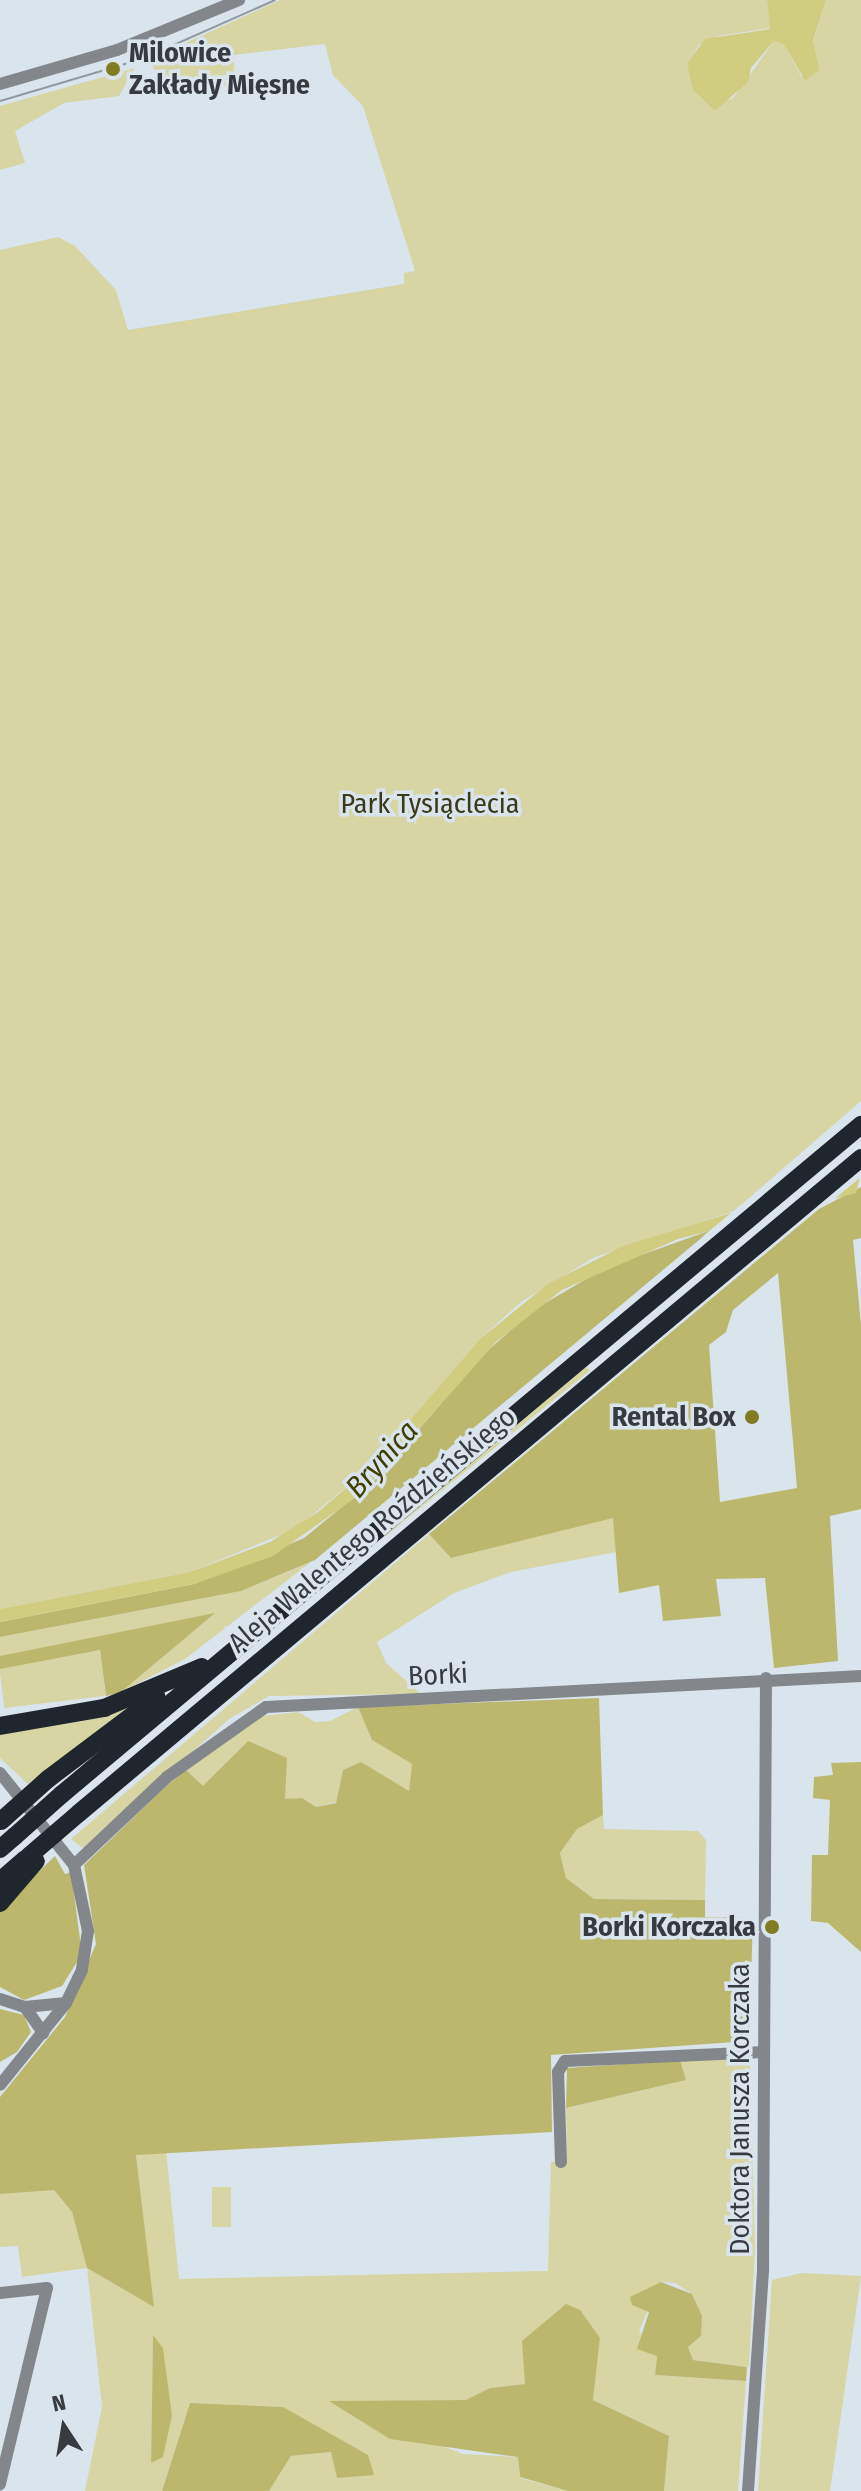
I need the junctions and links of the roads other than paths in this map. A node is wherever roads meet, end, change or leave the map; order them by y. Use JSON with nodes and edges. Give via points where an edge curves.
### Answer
{"nodes":[{"id":1,"x":239,"y":0,"type":"edge"},
{"id":2,"x":0,"y":84,"type":"edge"},
{"id":3,"x":861,"y":1113,"type":"edge"},
{"id":4,"x":861,"y":1125,"type":"edge"},
{"id":5,"x":842,"y":1141,"type":"junction"},
{"id":6,"x":861,"y":1158,"type":"edge"},
{"id":7,"x":233,"y":1651,"type":"junction"},
{"id":8,"x":861,"y":1676,"type":"edge"},
{"id":9,"x":766,"y":1678,"type":"junction"},
{"id":10,"x":177,"y":1680,"type":"junction"},
{"id":11,"x":0,"y":1726,"type":"edge"},
{"id":12,"x":0,"y":1773,"type":"edge"},
{"id":13,"x":0,"y":1821,"type":"edge"},
{"id":14,"x":0,"y":1849,"type":"edge"},
{"id":15,"x":33,"y":1858,"type":"junction"},
{"id":16,"x":74,"y":1865,"type":"junction"},
{"id":17,"x":0,"y":1881,"type":"edge"},
{"id":18,"x":0,"y":1903,"type":"edge"},
{"id":19,"x":0,"y":1999,"type":"edge"},
{"id":20,"x":66,"y":2003,"type":"junction"},
{"id":21,"x":25,"y":2007,"type":"junction"},
{"id":22,"x":43,"y":2033,"type":"junction"},
{"id":23,"x":764,"y":2052,"type":"junction"},
{"id":24,"x":0,"y":2085,"type":"edge"},
{"id":25,"x":561,"y":2162,"type":"dead end"},
{"id":26,"x":0,"y":2293,"type":"edge"},
{"id":27,"x":0,"y":2484,"type":"edge"},
{"id":28,"x":748,"y":2491,"type":"edge"}],
"edges":[{"from":1,"to":2,"type":"street","via":[[117,50]]},
{"from":3,"to":5,"type":"highway"},
{"from":4,"to":5,"type":"highway","name":"Aleja Walentego Roździeńskiego"},
{"from":5,"to":7,"type":"highway","name":"Aleja Walentego Roździeńskiego"},
{"from":6,"to":15,"type":"highway","name":"Aleja Walentego Roździeńskiego","bridge":true,"via":[[314,1614]]},
{"from":7,"to":10,"type":"highway"},
{"from":7,"to":14,"type":"highway","name":"Aleja Walentego Roździeńskiego","bridge":true},
{"from":8,"to":9,"type":"street","name":"Borki"},
{"from":9,"to":16,"type":"street","name":"Borki","via":[[266,1707],[167,1777]]},
{"from":9,"to":23,"type":"street","name":"Doktora Janusza Korczaka"},
{"from":10,"to":11,"type":"highway","via":[[90,1712]]},
{"from":10,"to":13,"type":"highway","bridge":true},
{"from":12,"to":16,"type":"street"},
{"from":15,"to":17,"type":"highway","name":"Aleja Walentego Roździeńskiego"},
{"from":15,"to":18,"type":"highway"},
{"from":16,"to":20,"type":"street","via":[[88,1931],[82,1970]]},
{"from":19,"to":21,"type":"street"},
{"from":20,"to":21,"type":"street"},
{"from":20,"to":22,"type":"street"},
{"from":21,"to":22,"type":"street"},
{"from":22,"to":24,"type":"street"},
{"from":23,"to":25,"type":"street","via":[[565,2061],[558,2072]]},
{"from":23,"to":28,"type":"street","name":"Doktora Janusza Korczaka","via":[[762,2292]]},
{"from":26,"to":27,"type":"street","via":[[47,2288]]}]}
